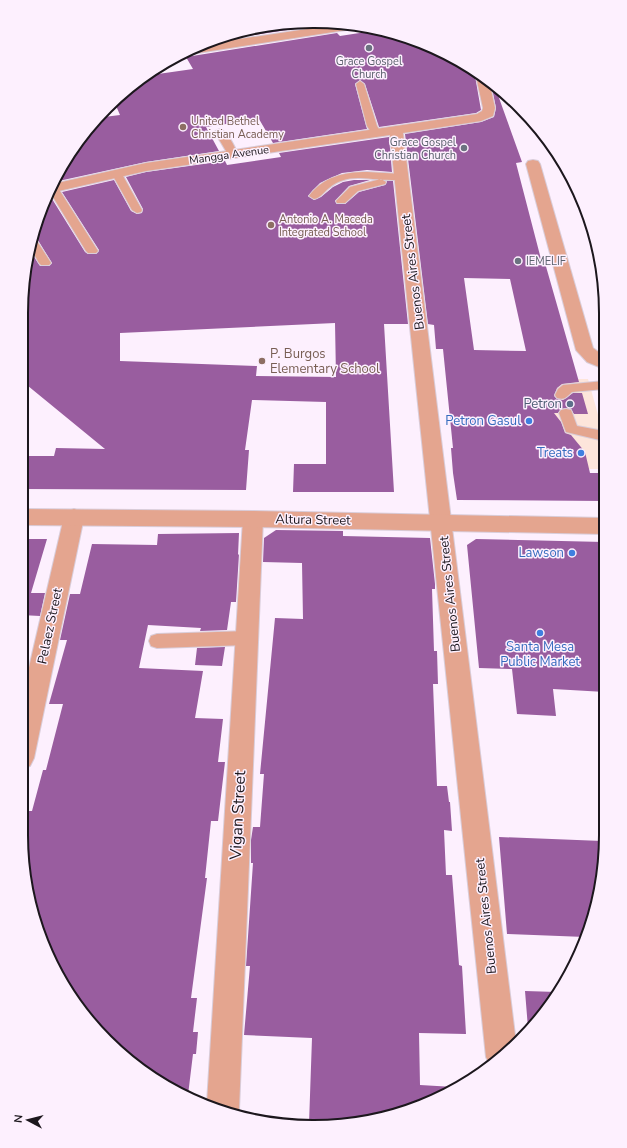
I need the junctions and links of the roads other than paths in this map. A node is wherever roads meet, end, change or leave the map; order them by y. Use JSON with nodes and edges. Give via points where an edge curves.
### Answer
{"nodes":[{"id":1,"x":326,"y":29,"type":"edge"},
{"id":2,"x":219,"y":44,"type":"edge"},
{"id":3,"x":360,"y":84,"type":"dead end"},
{"id":4,"x":484,"y":85,"type":"edge"},
{"id":5,"x":219,"y":132,"type":"dead end"},
{"id":6,"x":386,"y":132,"type":"junction"},
{"id":7,"x":234,"y":154,"type":"junction"},
{"id":8,"x":533,"y":164,"type":"dead end"},
{"id":9,"x":116,"y":174,"type":"junction"},
{"id":10,"x":402,"y":179,"type":"junction"},
{"id":11,"x":57,"y":188,"type":"edge"},
{"id":12,"x":55,"y":193,"type":"edge"},
{"id":13,"x":314,"y":196,"type":"dead end"},
{"id":14,"x":341,"y":201,"type":"dead end"},
{"id":15,"x":137,"y":210,"type":"dead end"},
{"id":16,"x":36,"y":248,"type":"edge"},
{"id":17,"x":92,"y":251,"type":"dead end"},
{"id":18,"x":45,"y":263,"type":"dead end"},
{"id":19,"x":599,"y":361,"type":"edge"},
{"id":20,"x":599,"y":385,"type":"edge"},
{"id":21,"x":562,"y":395,"type":"dead end"},
{"id":22,"x":566,"y":413,"type":"dead end"},
{"id":23,"x":599,"y":435,"type":"edge"},
{"id":24,"x":28,"y":517,"type":"edge"},
{"id":25,"x":74,"y":517,"type":"junction"},
{"id":26,"x":253,"y":519,"type":"junction"},
{"id":27,"x":442,"y":523,"type":"junction"},
{"id":28,"x":599,"y":526,"type":"edge"},
{"id":29,"x":247,"y":638,"type":"junction"},
{"id":30,"x":157,"y":641,"type":"dead end"},
{"id":31,"x":28,"y":726,"type":"edge"},
{"id":32,"x":501,"y":1050,"type":"edge"},
{"id":33,"x":223,"y":1105,"type":"edge"}],
"edges":[{"from":1,"to":2,"type":"street"},
{"from":3,"to":6,"type":"lane","via":[[372,126]]},
{"from":4,"to":6,"type":"street","name":"Mangga Avenue","via":[[489,108],[488,113],[481,117]]},
{"from":5,"to":7,"type":"lane"},
{"from":6,"to":7,"type":"street","name":"Mangga Avenue"},
{"from":6,"to":10,"type":"street","name":"Buenos Aires Street"},
{"from":7,"to":9,"type":"street","name":"Mangga Avenue"},
{"from":8,"to":19,"type":"street","via":[[585,350]]},
{"from":9,"to":11,"type":"street","name":"Mangga Avenue"},
{"from":9,"to":15,"type":"lane"},
{"from":10,"to":13,"type":"lane","via":[[364,175],[341,177],[333,180]]},
{"from":10,"to":14,"type":"lane","via":[[354,188]]},
{"from":10,"to":27,"type":"street","name":"Buenos Aires Street"},
{"from":12,"to":17,"type":"lane"},
{"from":16,"to":18,"type":"lane"},
{"from":20,"to":21,"type":"lane","via":[[568,388]]},
{"from":22,"to":23,"type":"lane","via":[[571,429]]},
{"from":24,"to":25,"type":"street","name":"Altura Street"},
{"from":25,"to":26,"type":"street","name":"Altura Street"},
{"from":25,"to":31,"type":"street","name":"Pelaez Street"},
{"from":26,"to":27,"type":"street","name":"Altura Street"},
{"from":26,"to":29,"type":"street","name":"Vigan Street"},
{"from":27,"to":28,"type":"street","name":"Altura Street"},
{"from":27,"to":32,"type":"street","name":"Buenos Aires Street"},
{"from":29,"to":30,"type":"lane"},
{"from":29,"to":33,"type":"street","name":"Vigan Street"}]}
